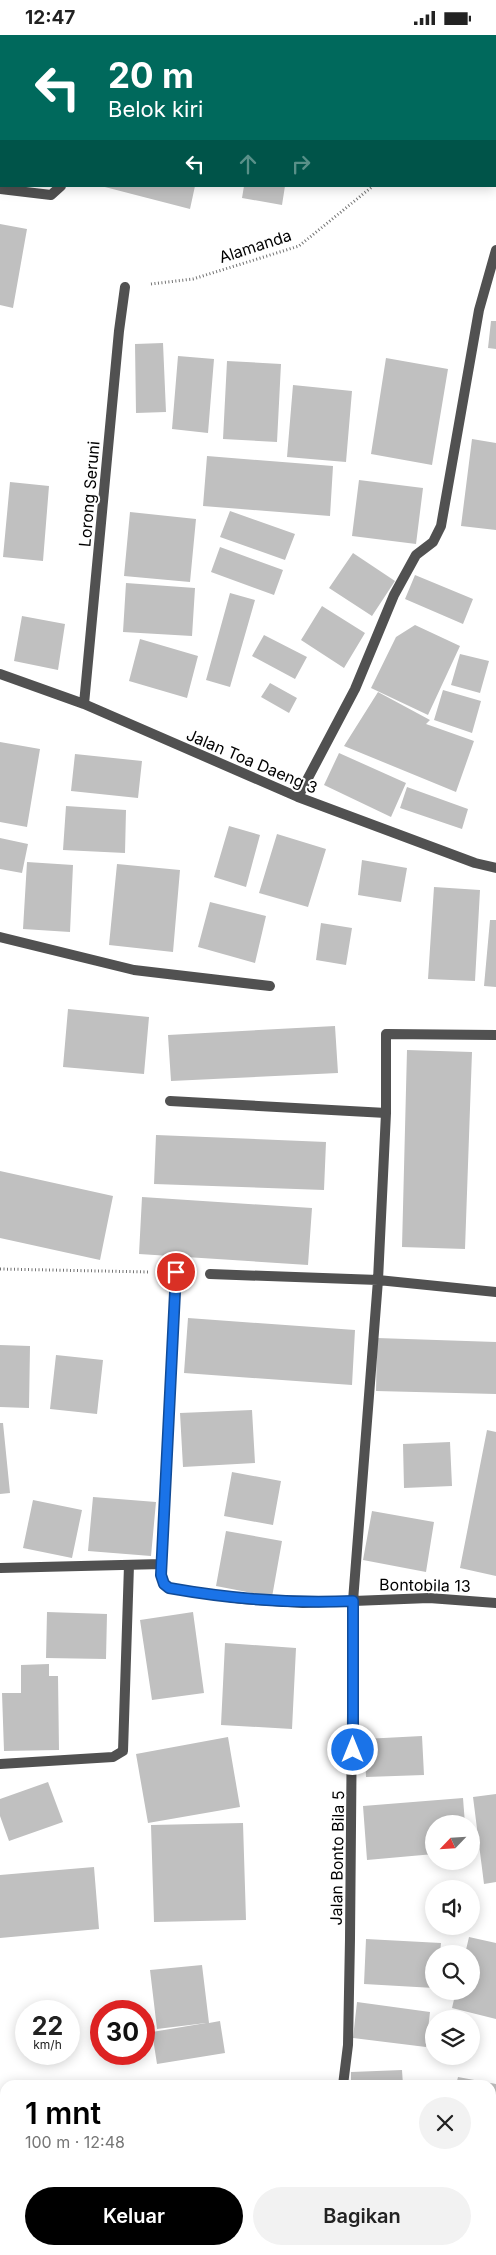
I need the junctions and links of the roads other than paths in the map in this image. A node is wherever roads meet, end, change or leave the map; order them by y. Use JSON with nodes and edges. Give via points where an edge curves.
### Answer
{"nodes":[{"id":1,"x":60,"y":187,"type":"edge"},
{"id":2,"x":0,"y":189,"type":"edge"},
{"id":3,"x":496,"y":250,"type":"edge"},
{"id":4,"x":125,"y":287,"type":"road end"},
{"id":5,"x":0,"y":674,"type":"edge"},
{"id":6,"x":84,"y":704,"type":"junction"},
{"id":7,"x":298,"y":797,"type":"junction"},
{"id":8,"x":496,"y":868,"type":"edge"},
{"id":9,"x":0,"y":937,"type":"edge"},
{"id":10,"x":270,"y":986,"type":"dead end"},
{"id":11,"x":496,"y":1035,"type":"edge"},
{"id":12,"x":170,"y":1101,"type":"dead end"},
{"id":13,"x":386,"y":1113,"type":"junction"},
{"id":14,"x":176,"y":1272,"type":"road end"},
{"id":15,"x":210,"y":1274,"type":"dead end"},
{"id":16,"x":378,"y":1280,"type":"junction"},
{"id":17,"x":496,"y":1292,"type":"edge"},
{"id":18,"x":162,"y":1564,"type":"junction"},
{"id":19,"x":129,"y":1565,"type":"junction"},
{"id":20,"x":0,"y":1568,"type":"edge"},
{"id":21,"x":353,"y":1601,"type":"junction"},
{"id":22,"x":496,"y":1603,"type":"edge"},
{"id":23,"x":0,"y":1764,"type":"edge"},
{"id":24,"x":344,"y":2080,"type":"edge"}],
"edges":[{"from":1,"to":2,"type":"street","via":[[51,195]]},
{"from":3,"to":7,"type":"street","via":[[479,310],[441,526],[433,542],[416,555],[394,595],[355,689]]},
{"from":4,"to":6,"type":"street","name":"Lorong Seruni"},
{"from":5,"to":6,"type":"street","name":"Jalan Toa Daeng 3"},
{"from":6,"to":7,"type":"street","name":"Jalan Toa Daeng 3"},
{"from":7,"to":8,"type":"street","name":"Jalan Toa Daeng 3"},
{"from":9,"to":10,"type":"street","via":[[134,970]]},
{"from":11,"to":13,"type":"street","name":"Jalan Bonto Bila 5","via":[[386,1034]]},
{"from":12,"to":13,"type":"street"},
{"from":13,"to":16,"type":"street","name":"Jalan Bonto Bila 5"},
{"from":14,"to":18,"type":"street"},
{"from":15,"to":16,"type":"street"},
{"from":16,"to":17,"type":"street"},
{"from":16,"to":21,"type":"street","name":"Jalan Bonto Bila 5"},
{"from":18,"to":19,"type":"street"},
{"from":18,"to":21,"type":"street","name":"Bontobila 13","via":[[164,1584],[175,1589],[242,1599],[303,1603]]},
{"from":19,"to":20,"type":"street"},
{"from":19,"to":23,"type":"street","via":[[123,1751],[113,1757]]},
{"from":21,"to":22,"type":"street","name":"Bontobila 13","via":[[429,1598]]},
{"from":21,"to":24,"type":"street","name":"Jalan Bonto Bila 5","via":[[348,2045]]}]}
